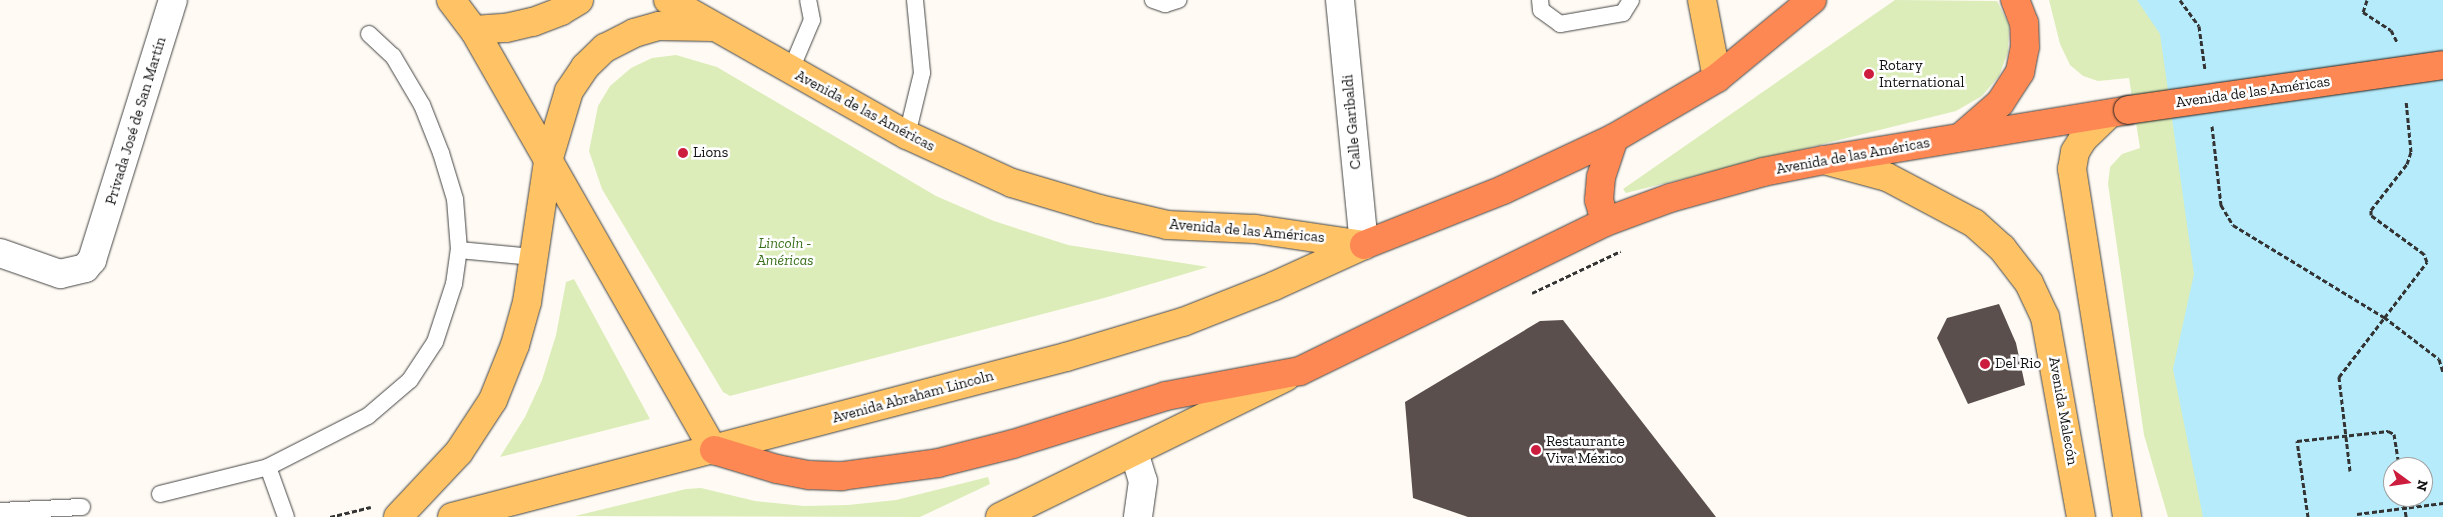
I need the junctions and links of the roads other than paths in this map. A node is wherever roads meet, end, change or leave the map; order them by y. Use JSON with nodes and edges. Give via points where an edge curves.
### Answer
{"nodes":[{"id":1,"x":173,"y":0,"type":"edge"},
{"id":2,"x":451,"y":0,"type":"edge"},
{"id":3,"x":578,"y":0,"type":"edge"},
{"id":4,"x":668,"y":0,"type":"edge"},
{"id":5,"x":808,"y":0,"type":"edge"},
{"id":6,"x":915,"y":0,"type":"edge"},
{"id":7,"x":1153,"y":0,"type":"edge"},
{"id":8,"x":1178,"y":0,"type":"edge"},
{"id":9,"x":1340,"y":0,"type":"edge"},
{"id":10,"x":1540,"y":0,"type":"edge"},
{"id":11,"x":1631,"y":0,"type":"edge"},
{"id":12,"x":1702,"y":0,"type":"edge"},
{"id":13,"x":1812,"y":0,"type":"edge"},
{"id":14,"x":2015,"y":0,"type":"edge"},
{"id":15,"x":715,"y":27,"type":"junction"},
{"id":16,"x":474,"y":30,"type":"junction"},
{"id":17,"x":369,"y":34,"type":"dead end"},
{"id":18,"x":2443,"y":65,"type":"edge"},
{"id":19,"x":790,"y":72,"type":"junction"},
{"id":20,"x":1717,"y":78,"type":"junction"},
{"id":21,"x":2118,"y":112,"type":"junction"},
{"id":22,"x":907,"y":135,"type":"junction"},
{"id":23,"x":1961,"y":137,"type":"junction"},
{"id":24,"x":1614,"y":138,"type":"junction"},
{"id":25,"x":1824,"y":160,"type":"junction"},
{"id":26,"x":548,"y":161,"type":"junction"},
{"id":27,"x":1605,"y":222,"type":"junction"},
{"id":28,"x":1364,"y":245,"type":"junction"},
{"id":29,"x":459,"y":250,"type":"junction"},
{"id":30,"x":0,"y":253,"type":"edge"},
{"id":31,"x":533,"y":257,"type":"junction"},
{"id":32,"x":1300,"y":371,"type":"junction"},
{"id":33,"x":714,"y":450,"type":"junction"},
{"id":34,"x":1134,"y":452,"type":"junction"},
{"id":35,"x":268,"y":467,"type":"junction"},
{"id":36,"x":160,"y":494,"type":"dead end"},
{"id":37,"x":82,"y":507,"type":"dead end"},
{"id":38,"x":0,"y":510,"type":"edge"},
{"id":39,"x":499,"y":512,"type":"edge"},
{"id":40,"x":286,"y":517,"type":"edge"},
{"id":41,"x":398,"y":517,"type":"edge"},
{"id":42,"x":452,"y":517,"type":"edge"},
{"id":43,"x":1000,"y":517,"type":"edge"},
{"id":44,"x":1138,"y":517,"type":"edge"},
{"id":45,"x":2081,"y":517,"type":"edge"},
{"id":46,"x":2127,"y":517,"type":"edge"}],
"edges":[{"from":1,"to":30,"type":"street","name":"Privada José de San Martín","via":[[92,260],[85,268],[60,274]]},
{"from":2,"to":16,"type":"main road"},
{"from":3,"to":16,"type":"main road","via":[[533,22]]},
{"from":4,"to":15,"type":"main road","name":"Avenida de las Américas"},
{"from":5,"to":19,"type":"lane","via":[[812,20]]},
{"from":6,"to":22,"type":"lane","via":[[922,73]]},
{"from":7,"to":8,"type":"lane","via":[[1165,4]]},
{"from":9,"to":28,"type":"street","name":"Calle Garibaldi"},
{"from":10,"to":11,"type":"lane","via":[[1541,10],[1560,24],[1622,13]]},
{"from":12,"to":20,"type":"main road"},
{"from":13,"to":20,"type":"highway","name":"Avenida de las Américas"},
{"from":14,"to":23,"type":"highway","via":[[2024,23],[2025,47],[2020,72],[2000,103]]},
{"from":15,"to":19,"type":"main road","name":"Avenida de las Américas"},
{"from":15,"to":26,"type":"main road","via":[[659,26],[634,33],[605,48],[585,67],[569,91]]},
{"from":16,"to":26,"type":"main road"},
{"from":17,"to":29,"type":"lane","via":[[393,56],[422,105],[455,199]]},
{"from":18,"to":21,"type":"highway","name":"Avenida de las Américas","bridge":true},
{"from":19,"to":22,"type":"main road","name":"Avenida de las Américas"},
{"from":20,"to":24,"type":"highway","name":"Avenida de las Américas"},
{"from":21,"to":23,"type":"highway","name":"Avenida de las Américas"},
{"from":21,"to":46,"type":"main road","via":[[2083,139],[2072,169]]},
{"from":22,"to":28,"type":"main road","name":"Avenida de las Américas","via":[[1012,183],[1099,209],[1167,225],[1255,229]]},
{"from":23,"to":25,"type":"highway","name":"Avenida de las Américas"},
{"from":24,"to":27,"type":"highway","via":[[1601,178],[1599,200]]},
{"from":24,"to":28,"type":"highway","name":"Avenida de las Américas","via":[[1503,190]]},
{"from":25,"to":27,"type":"highway","name":"Avenida de las Américas","via":[[1763,172],[1670,198]]},
{"from":25,"to":45,"type":"main road","name":"Avenida Malecón","via":[[1887,178],[1974,223],[2002,248],[2029,283],[2048,326]]},
{"from":26,"to":31,"type":"main road"},
{"from":26,"to":33,"type":"main road"},
{"from":27,"to":32,"type":"highway","name":"Avenida de las Américas"},
{"from":28,"to":33,"type":"main road","name":"Avenida Abraham Lincoln","via":[[1274,286],[1182,322],[1066,357]]},
{"from":29,"to":31,"type":"lane"},
{"from":29,"to":35,"type":"lane","via":[[445,317],[435,342],[410,380],[368,416]]},
{"from":31,"to":41,"type":"main road","via":[[522,319],[493,400],[459,452]]},
{"from":32,"to":33,"type":"highway","name":"Avenida de las Américas","via":[[1166,396],[1013,444],[905,469],[842,476],[809,474],[776,469]]},
{"from":32,"to":34,"type":"main road"},
{"from":33,"to":39,"type":"main road","name":"Avenida Abraham Lincoln"},
{"from":34,"to":43,"type":"main road"},
{"from":34,"to":44,"type":"street","via":[[1143,481]]},
{"from":35,"to":36,"type":"lane"},
{"from":35,"to":40,"type":"lane"},
{"from":37,"to":38,"type":"lane"},
{"from":39,"to":42,"type":"main road","name":"Avenida Abraham Lincoln"}]}
